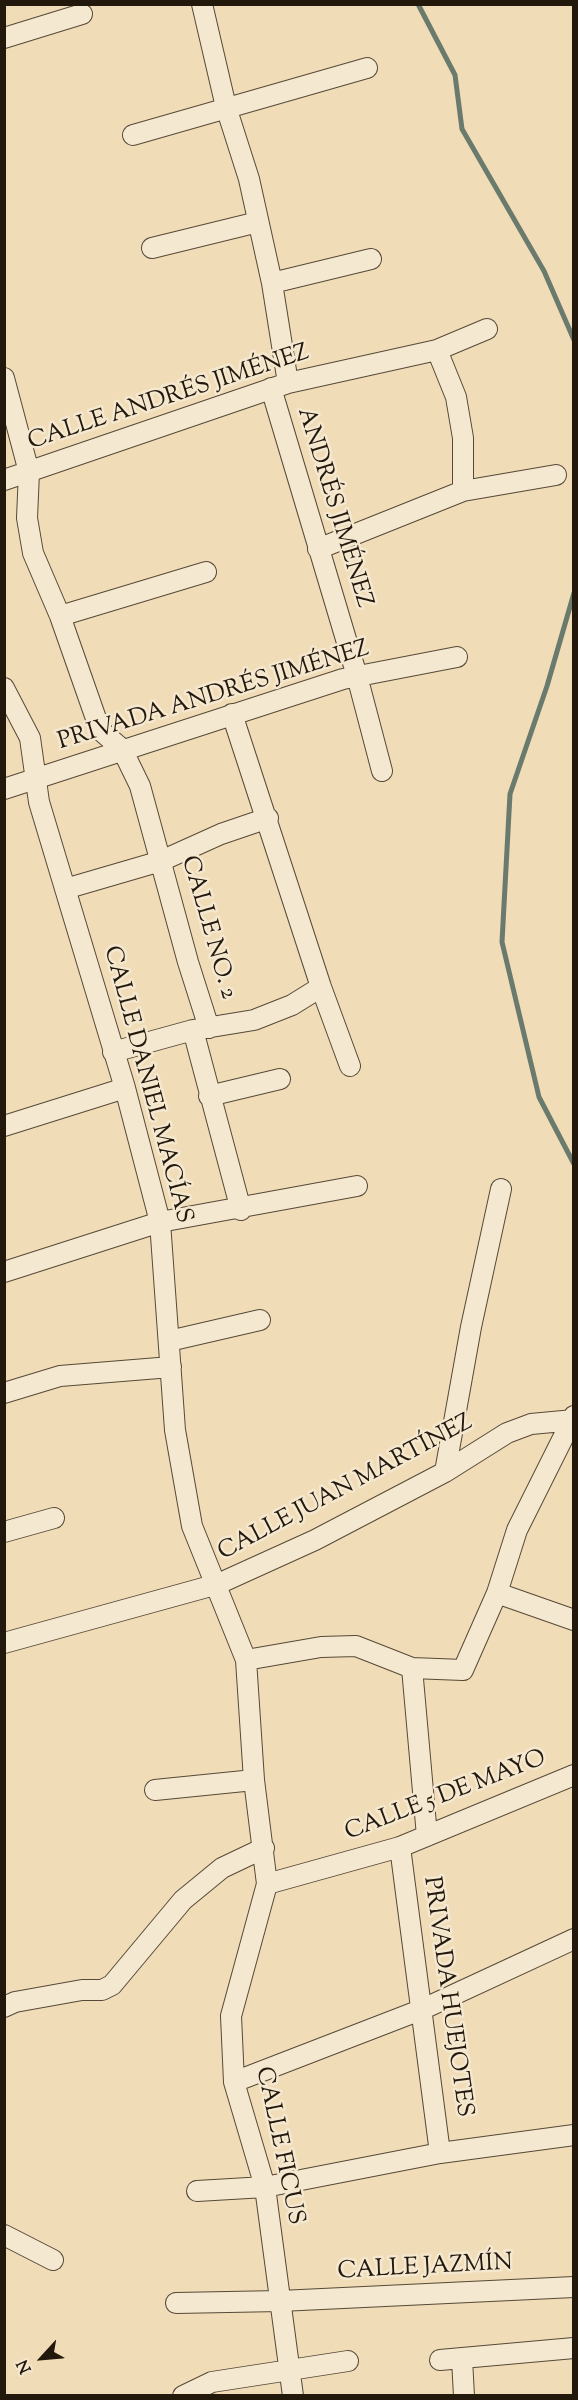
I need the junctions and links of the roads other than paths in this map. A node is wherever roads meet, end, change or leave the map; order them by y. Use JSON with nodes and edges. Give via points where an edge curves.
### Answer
{"nodes":[{"id":1,"x":202,"y":4,"type":"edge"},
{"id":2,"x":82,"y":14,"type":"dead end"},
{"id":3,"x":4,"y":38,"type":"edge"},
{"id":4,"x":367,"y":69,"type":"dead end"},
{"id":5,"x":226,"y":107,"type":"junction"},
{"id":6,"x":133,"y":135,"type":"dead end"},
{"id":7,"x":258,"y":222,"type":"junction"},
{"id":8,"x":152,"y":248,"type":"dead end"},
{"id":9,"x":371,"y":259,"type":"dead end"},
{"id":10,"x":272,"y":283,"type":"junction"},
{"id":11,"x":487,"y":329,"type":"dead end"},
{"id":12,"x":437,"y":350,"type":"junction"},
{"id":13,"x":4,"y":378,"type":"edge"},
{"id":14,"x":279,"y":386,"type":"junction"},
{"id":15,"x":29,"y":472,"type":"junction"},
{"id":16,"x":556,"y":475,"type":"dead end"},
{"id":17,"x":4,"y":480,"type":"edge"},
{"id":18,"x":463,"y":491,"type":"junction"},
{"id":19,"x":318,"y":549,"type":"junction"},
{"id":20,"x":206,"y":572,"type":"dead end"},
{"id":21,"x":60,"y":616,"type":"junction"},
{"id":22,"x":456,"y":657,"type":"dead end"},
{"id":23,"x":357,"y":676,"type":"junction"},
{"id":24,"x":4,"y":688,"type":"edge"},
{"id":25,"x":232,"y":714,"type":"junction"},
{"id":26,"x":122,"y":749,"type":"junction"},
{"id":27,"x":382,"y":771,"type":"dead end"},
{"id":28,"x":22,"y":784,"type":"edge"},
{"id":29,"x":268,"y":818,"type":"junction"},
{"id":30,"x":161,"y":861,"type":"junction"},
{"id":31,"x":65,"y":889,"type":"junction"},
{"id":32,"x":321,"y":987,"type":"junction"},
{"id":33,"x":201,"y":1029,"type":"junction"},
{"id":34,"x":113,"y":1052,"type":"junction"},
{"id":35,"x":350,"y":1066,"type":"dead end"},
{"id":36,"x":280,"y":1079,"type":"dead end"},
{"id":37,"x":125,"y":1088,"type":"junction"},
{"id":38,"x":209,"y":1096,"type":"junction"},
{"id":39,"x":4,"y":1126,"type":"edge"},
{"id":40,"x":357,"y":1186,"type":"dead end"},
{"id":41,"x":501,"y":1189,"type":"dead end"},
{"id":42,"x":241,"y":1210,"type":"junction"},
{"id":43,"x":160,"y":1222,"type":"junction"},
{"id":44,"x":4,"y":1272,"type":"edge"},
{"id":45,"x":260,"y":1320,"type":"dead end"},
{"id":46,"x":170,"y":1341,"type":"junction"},
{"id":47,"x":171,"y":1367,"type":"junction"},
{"id":48,"x":4,"y":1393,"type":"edge"},
{"id":49,"x":573,"y":1418,"type":"edge"},
{"id":50,"x":445,"y":1472,"type":"junction"},
{"id":51,"x":54,"y":1518,"type":"dead end"},
{"id":52,"x":4,"y":1532,"type":"edge"},
{"id":53,"x":218,"y":1584,"type":"junction"},
{"id":54,"x":497,"y":1593,"type":"junction"},
{"id":55,"x":573,"y":1620,"type":"edge"},
{"id":56,"x":4,"y":1643,"type":"edge"},
{"id":57,"x":246,"y":1660,"type":"junction"},
{"id":58,"x":412,"y":1668,"type":"junction"},
{"id":59,"x":573,"y":1775,"type":"edge"},
{"id":60,"x":254,"y":1780,"type":"junction"},
{"id":61,"x":155,"y":1790,"type":"dead end"},
{"id":62,"x":427,"y":1836,"type":"junction"},
{"id":63,"x":400,"y":1847,"type":"junction"},
{"id":64,"x":264,"y":1848,"type":"junction"},
{"id":65,"x":267,"y":1884,"type":"junction"},
{"id":66,"x":573,"y":1939,"type":"edge"},
{"id":67,"x":4,"y":2007,"type":"edge"},
{"id":68,"x":423,"y":2009,"type":"junction"},
{"id":69,"x":234,"y":2082,"type":"junction"},
{"id":70,"x":573,"y":2135,"type":"edge"},
{"id":71,"x":440,"y":2153,"type":"junction"},
{"id":72,"x":265,"y":2187,"type":"junction"},
{"id":73,"x":197,"y":2191,"type":"dead end"},
{"id":74,"x":4,"y":2235,"type":"edge"},
{"id":75,"x":53,"y":2260,"type":"dead end"},
{"id":76,"x":573,"y":2287,"type":"edge"},
{"id":77,"x":280,"y":2301,"type":"junction"},
{"id":78,"x":176,"y":2303,"type":"dead end"},
{"id":79,"x":573,"y":2348,"type":"edge"},
{"id":80,"x":462,"y":2359,"type":"junction"},
{"id":81,"x":440,"y":2360,"type":"dead end"},
{"id":82,"x":348,"y":2361,"type":"dead end"},
{"id":83,"x":290,"y":2369,"type":"junction"},
{"id":84,"x":183,"y":2396,"type":"edge"},
{"id":85,"x":293,"y":2396,"type":"edge"},
{"id":86,"x":465,"y":2396,"type":"edge"}],
"edges":[{"from":1,"to":5,"type":"street"},
{"from":2,"to":3,"type":"street"},
{"from":4,"to":5,"type":"street"},
{"from":5,"to":6,"type":"street"},
{"from":5,"to":7,"type":"street"},
{"from":7,"to":8,"type":"street"},
{"from":7,"to":10,"type":"street"},
{"from":9,"to":10,"type":"street"},
{"from":10,"to":14,"type":"street"},
{"from":11,"to":12,"type":"street","name":"CALLE ANDRÉS JIMÉNEZ"},
{"from":12,"to":14,"type":"street","name":"CALLE ANDRÉS JIMÉNEZ"},
{"from":12,"to":18,"type":"street","via":[[456,396],[463,438]]},
{"from":13,"to":15,"type":"street"},
{"from":14,"to":15,"type":"street","name":"CALLE ANDRÉS JIMÉNEZ"},
{"from":14,"to":19,"type":"street","name":"ANDRÉS JIMÉNEZ"},
{"from":15,"to":17,"type":"street","name":"CALLE ANDRÉS JIMÉNEZ"},
{"from":15,"to":21,"type":"street","via":[[27,518],[33,553]]},
{"from":16,"to":18,"type":"street"},
{"from":18,"to":19,"type":"street"},
{"from":19,"to":23,"type":"street","name":"ANDRÉS JIMÉNEZ"},
{"from":20,"to":21,"type":"street"},
{"from":21,"to":26,"type":"street","via":[[100,730]]},
{"from":22,"to":23,"type":"street","name":"PRIVADA ANDRÉS JIMÉNEZ"},
{"from":23,"to":25,"type":"street","name":"PRIVADA ANDRÉS JIMÉNEZ"},
{"from":23,"to":27,"type":"street","name":"ANDRÉS JIMÉNEZ"},
{"from":24,"to":28,"type":"street","name":"CALLE DANIEL MACÍAS","via":[[30,738]]},
{"from":25,"to":26,"type":"street","name":"PRIVADA ANDRÉS JIMÉNEZ"},
{"from":25,"to":29,"type":"street"},
{"from":26,"to":28,"type":"street","name":"PRIVADA ANDRÉS JIMÉNEZ"},
{"from":26,"to":30,"type":"street","name":"CALLE NO. 2","via":[[140,786]]},
{"from":28,"to":31,"type":"street","name":"CALLE DANIEL MACÍAS","via":[[39,802]]},
{"from":29,"to":30,"type":"street"},
{"from":29,"to":32,"type":"street"},
{"from":30,"to":31,"type":"street"},
{"from":30,"to":33,"type":"street","name":"CALLE NO. 2"},
{"from":31,"to":34,"type":"street","name":"CALLE DANIEL MACÍAS"},
{"from":32,"to":33,"type":"street","via":[[292,1005],[254,1020]]},
{"from":32,"to":35,"type":"street"},
{"from":33,"to":34,"type":"street","name":"CALLE NO. 2"},
{"from":33,"to":38,"type":"street"},
{"from":34,"to":37,"type":"street","name":"CALLE DANIEL MACÍAS"},
{"from":36,"to":38,"type":"street"},
{"from":37,"to":39,"type":"street"},
{"from":37,"to":43,"type":"street","name":"CALLE DANIEL MACÍAS"},
{"from":38,"to":42,"type":"street"},
{"from":40,"to":42,"type":"street"},
{"from":41,"to":50,"type":"street"},
{"from":42,"to":43,"type":"street"},
{"from":43,"to":44,"type":"street"},
{"from":43,"to":46,"type":"street","name":"CALLE DANIEL MACÍAS"},
{"from":45,"to":46,"type":"street"},
{"from":46,"to":47,"type":"street","name":"CALLE DANIEL MACÍAS"},
{"from":47,"to":48,"type":"street","via":[[60,1376]]},
{"from":47,"to":53,"type":"street","name":"CALLE DANIEL MACÍAS","via":[[175,1430],[192,1526]]},
{"from":49,"to":50,"type":"street","name":"CALLE JUAN MARTÍNEZ","via":[[531,1424],[507,1433]]},
{"from":49,"to":54,"type":"street","via":[[517,1530]]},
{"from":50,"to":53,"type":"street","name":"CALLE JUAN MARTÍNEZ","via":[[315,1540]]},
{"from":51,"to":52,"type":"street"},
{"from":53,"to":56,"type":"street","name":"CALLE JUAN MARTÍNEZ"},
{"from":53,"to":57,"type":"street","name":"CALLE FICUS"},
{"from":54,"to":55,"type":"street"},
{"from":54,"to":58,"type":"street","via":[[463,1670]]},
{"from":57,"to":58,"type":"street","via":[[321,1647],[356,1646]]},
{"from":57,"to":60,"type":"street","name":"CALLE FICUS"},
{"from":58,"to":62,"type":"street"},
{"from":59,"to":62,"type":"street","name":"CALLE 5 DE MAYO"},
{"from":60,"to":61,"type":"street"},
{"from":60,"to":64,"type":"street","name":"CALLE FICUS"},
{"from":62,"to":63,"type":"street","name":"CALLE 5 DE MAYO"},
{"from":63,"to":65,"type":"street","name":"CALLE 5 DE MAYO"},
{"from":63,"to":68,"type":"street","name":"PRIVADA HUEJOTES"},
{"from":64,"to":65,"type":"street","name":"CALLE FICUS"},
{"from":64,"to":67,"type":"street","via":[[222,1868],[183,1900],[112,1985]]},
{"from":65,"to":69,"type":"street","name":"CALLE FICUS","via":[[231,2016]]},
{"from":66,"to":68,"type":"street"},
{"from":68,"to":69,"type":"street"},
{"from":68,"to":71,"type":"street","name":"PRIVADA HUEJOTES"},
{"from":69,"to":72,"type":"street","name":"CALLE FICUS"},
{"from":70,"to":71,"type":"street"},
{"from":71,"to":72,"type":"street"},
{"from":72,"to":73,"type":"street"},
{"from":72,"to":77,"type":"street","name":"CALLE FICUS"},
{"from":74,"to":75,"type":"street"},
{"from":76,"to":77,"type":"street","name":"CALLE JAZMÍN"},
{"from":77,"to":78,"type":"street","name":"CALLE JAZMÍN"},
{"from":77,"to":83,"type":"street","name":"CALLE FICUS"},
{"from":79,"to":80,"type":"street"},
{"from":80,"to":81,"type":"street"},
{"from":80,"to":86,"type":"street"},
{"from":82,"to":83,"type":"street"},
{"from":83,"to":84,"type":"street","via":[[212,2382]]},
{"from":83,"to":85,"type":"street","name":"CALLE FICUS"}]}
